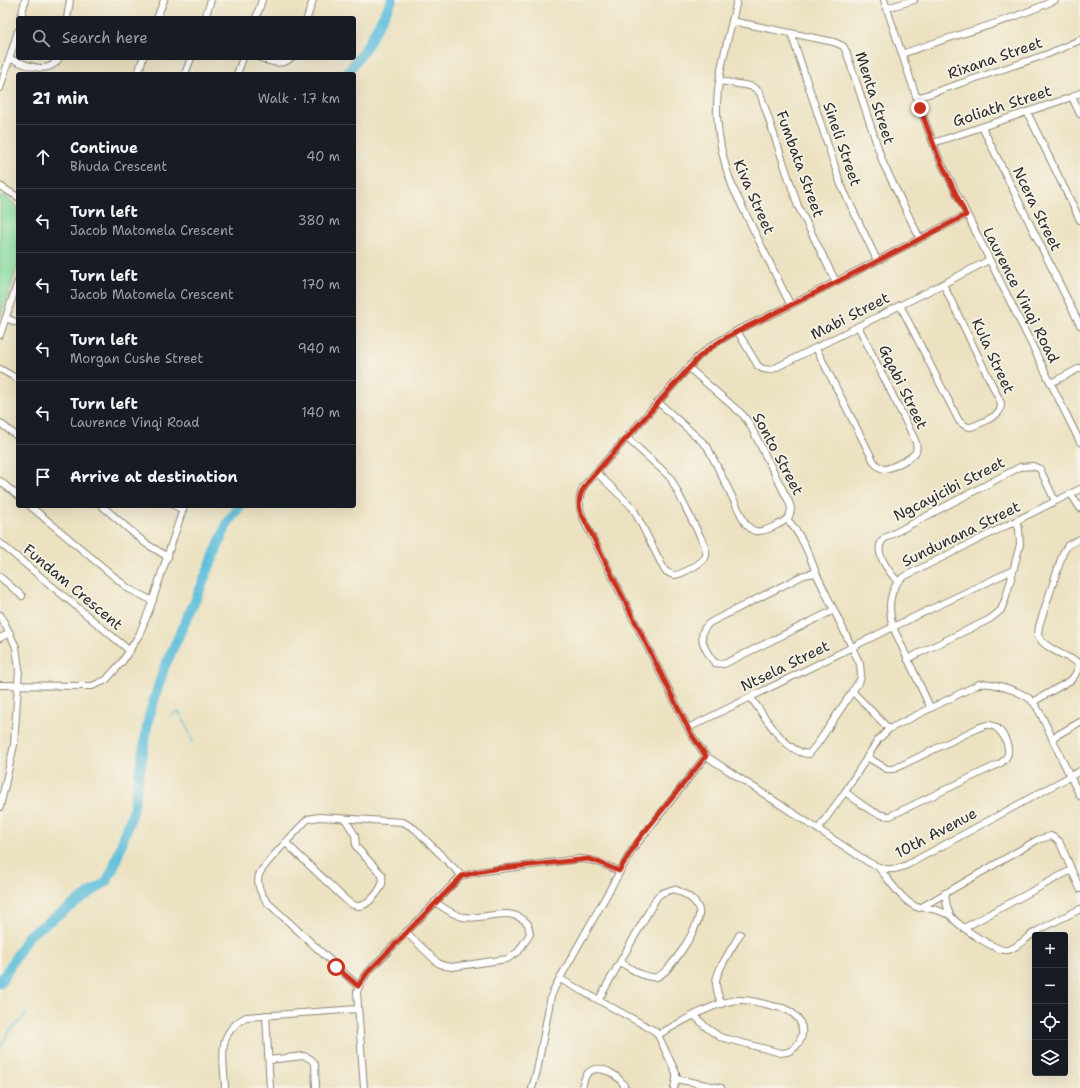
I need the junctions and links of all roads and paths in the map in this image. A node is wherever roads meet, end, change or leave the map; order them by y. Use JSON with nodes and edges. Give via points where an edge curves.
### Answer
{"nodes":[{"id":1,"x":25,"y":0,"type":"edge"},
{"id":2,"x":70,"y":0,"type":"edge"},
{"id":3,"x":164,"y":0,"type":"edge"},
{"id":4,"x":211,"y":0,"type":"edge"},
{"id":5,"x":262,"y":0,"type":"edge"},
{"id":6,"x":313,"y":0,"type":"edge"},
{"id":7,"x":737,"y":0,"type":"edge"},
{"id":8,"x":884,"y":0,"type":"edge"},
{"id":9,"x":914,"y":0,"type":"edge"},
{"id":10,"x":1055,"y":0,"type":"edge"},
{"id":11,"x":887,"y":8,"type":"junction"},
{"id":12,"x":21,"y":16,"type":"edge"},
{"id":13,"x":67,"y":16,"type":"edge"},
{"id":14,"x":159,"y":16,"type":"edge"},
{"id":15,"x":206,"y":16,"type":"edge"},
{"id":16,"x":257,"y":16,"type":"edge"},
{"id":17,"x":308,"y":16,"type":"edge"},
{"id":18,"x":732,"y":21,"type":"junction"},
{"id":19,"x":791,"y":33,"type":"junction"},
{"id":20,"x":16,"y":38,"type":"edge"},
{"id":21,"x":1080,"y":40,"type":"edge"},
{"id":22,"x":902,"y":54,"type":"junction"},
{"id":23,"x":10,"y":58,"type":"junction"},
{"id":24,"x":16,"y":60,"type":"edge"},
{"id":25,"x":16,"y":60,"type":"edge"},
{"id":26,"x":58,"y":60,"type":"edge"},
{"id":27,"x":143,"y":60,"type":"edge"},
{"id":28,"x":190,"y":60,"type":"edge"},
{"id":29,"x":242,"y":60,"type":"edge"},
{"id":30,"x":268,"y":60,"type":"edge"},
{"id":31,"x":288,"y":60,"type":"edge"},
{"id":32,"x":139,"y":72,"type":"edge"},
{"id":33,"x":186,"y":72,"type":"edge"},
{"id":34,"x":238,"y":72,"type":"edge"},
{"id":35,"x":720,"y":81,"type":"junction"},
{"id":36,"x":0,"y":88,"type":"edge"},
{"id":37,"x":1080,"y":93,"type":"edge"},
{"id":38,"x":1072,"y":97,"type":"junction"},
{"id":39,"x":917,"y":98,"type":"junction"},
{"id":40,"x":1027,"y":112,"type":"junction"},
{"id":41,"x":1080,"y":114,"type":"edge"},
{"id":42,"x":982,"y":127,"type":"junction"},
{"id":43,"x":932,"y":143,"type":"junction"},
{"id":44,"x":0,"y":186,"type":"edge"},
{"id":45,"x":16,"y":196,"type":"edge"},
{"id":46,"x":966,"y":215,"type":"junction"},
{"id":47,"x":1080,"y":220,"type":"edge"},
{"id":48,"x":920,"y":238,"type":"junction"},
{"id":49,"x":877,"y":260,"type":"junction"},
{"id":50,"x":989,"y":260,"type":"junction"},
{"id":51,"x":836,"y":282,"type":"junction"},
{"id":52,"x":943,"y":284,"type":"junction"},
{"id":53,"x":16,"y":288,"type":"edge"},
{"id":54,"x":790,"y":304,"type":"junction"},
{"id":55,"x":900,"y":305,"type":"junction"},
{"id":56,"x":6,"y":318,"type":"junction"},
{"id":57,"x":16,"y":322,"type":"edge"},
{"id":58,"x":1080,"y":325,"type":"edge"},
{"id":59,"x":858,"y":326,"type":"junction"},
{"id":60,"x":738,"y":330,"type":"junction"},
{"id":61,"x":0,"y":335,"type":"edge"},
{"id":62,"x":816,"y":348,"type":"junction"},
{"id":63,"x":689,"y":368,"type":"junction"},
{"id":64,"x":1080,"y":368,"type":"edge"},
{"id":65,"x":0,"y":369,"type":"edge"},
{"id":66,"x":16,"y":378,"type":"edge"},
{"id":67,"x":1051,"y":383,"type":"junction"},
{"id":68,"x":658,"y":402,"type":"junction"},
{"id":69,"x":0,"y":422,"type":"edge"},
{"id":70,"x":16,"y":435,"type":"edge"},
{"id":71,"x":627,"y":438,"type":"junction"},
{"id":72,"x":1080,"y":442,"type":"edge"},
{"id":73,"x":596,"y":472,"type":"junction"},
{"id":74,"x":0,"y":481,"type":"edge"},
{"id":75,"x":1080,"y":489,"type":"edge"},
{"id":76,"x":16,"y":494,"type":"edge"},
{"id":77,"x":1071,"y":494,"type":"junction"},
{"id":78,"x":1055,"y":501,"type":"junction"},
{"id":79,"x":32,"y":508,"type":"edge"},
{"id":80,"x":104,"y":508,"type":"edge"},
{"id":81,"x":184,"y":508,"type":"edge"},
{"id":82,"x":1080,"y":508,"type":"edge"},
{"id":83,"x":787,"y":518,"type":"junction"},
{"id":84,"x":1016,"y":521,"type":"junction"},
{"id":85,"x":1080,"y":539,"type":"edge"},
{"id":86,"x":0,"y":543,"type":"edge"},
{"id":87,"x":168,"y":556,"type":"junction"},
{"id":88,"x":1014,"y":570,"type":"junction"},
{"id":89,"x":816,"y":573,"type":"junction"},
{"id":90,"x":0,"y":577,"type":"edge"},
{"id":91,"x":897,"y":581,"type":"junction"},
{"id":92,"x":22,"y":596,"type":"dead end"},
{"id":93,"x":153,"y":601,"type":"junction"},
{"id":94,"x":834,"y":610,"type":"junction"},
{"id":95,"x":0,"y":615,"type":"edge"},
{"id":96,"x":893,"y":627,"type":"junction"},
{"id":97,"x":10,"y":634,"type":"junction"},
{"id":98,"x":0,"y":638,"type":"edge"},
{"id":99,"x":851,"y":648,"type":"junction"},
{"id":100,"x":130,"y":650,"type":"junction"},
{"id":101,"x":907,"y":659,"type":"junction"},
{"id":102,"x":1080,"y":663,"type":"edge"},
{"id":103,"x":0,"y":686,"type":"edge"},
{"id":104,"x":18,"y":686,"type":"junction"},
{"id":105,"x":852,"y":691,"type":"junction"},
{"id":106,"x":751,"y":698,"type":"junction"},
{"id":107,"x":1033,"y":702,"type":"junction"},
{"id":108,"x":930,"y":708,"type":"junction"},
{"id":109,"x":1080,"y":722,"type":"edge"},
{"id":110,"x":688,"y":728,"type":"junction"},
{"id":111,"x":889,"y":729,"type":"junction"},
{"id":112,"x":1052,"y":738,"type":"junction"},
{"id":113,"x":706,"y":756,"type":"junction"},
{"id":114,"x":867,"y":757,"type":"junction"},
{"id":115,"x":1080,"y":771,"type":"edge"},
{"id":116,"x":1070,"y":776,"type":"junction"},
{"id":117,"x":845,"y":792,"type":"junction"},
{"id":118,"x":1080,"y":796,"type":"edge"},
{"id":119,"x":0,"y":807,"type":"edge"},
{"id":120,"x":345,"y":819,"type":"junction"},
{"id":121,"x":818,"y":829,"type":"junction"},
{"id":122,"x":286,"y":843,"type":"junction"},
{"id":123,"x":879,"y":868,"type":"junction"},
{"id":124,"x":1071,"y":870,"type":"junction"},
{"id":125,"x":619,"y":871,"type":"junction"},
{"id":126,"x":462,"y":876,"type":"junction"},
{"id":127,"x":1080,"y":889,"type":"edge"},
{"id":128,"x":945,"y":893,"type":"junction"},
{"id":129,"x":435,"y":902,"type":"junction"},
{"id":130,"x":922,"y":907,"type":"junction"},
{"id":131,"x":1080,"y":909,"type":"edge"},
{"id":132,"x":950,"y":915,"type":"junction"},
{"id":133,"x":964,"y":928,"type":"junction"},
{"id":134,"x":406,"y":932,"type":"junction"},
{"id":135,"x":740,"y":934,"type":"dead end"},
{"id":136,"x":620,"y":962,"type":"junction"},
{"id":137,"x":560,"y":978,"type":"junction"},
{"id":138,"x":358,"y":986,"type":"junction"},
{"id":139,"x":598,"y":999,"type":"junction"},
{"id":140,"x":721,"y":1004,"type":"junction"},
{"id":141,"x":358,"y":1009,"type":"junction"},
{"id":142,"x":266,"y":1015,"type":"junction"},
{"id":143,"x":694,"y":1015,"type":"junction"},
{"id":144,"x":658,"y":1034,"type":"junction"},
{"id":145,"x":269,"y":1060,"type":"junction"},
{"id":146,"x":676,"y":1079,"type":"junction"},
{"id":147,"x":226,"y":1088,"type":"edge"},
{"id":148,"x":270,"y":1088,"type":"edge"},
{"id":149,"x":316,"y":1088,"type":"edge"},
{"id":150,"x":364,"y":1088,"type":"edge"},
{"id":151,"x":532,"y":1088,"type":"edge"},
{"id":152,"x":582,"y":1088,"type":"edge"},
{"id":153,"x":625,"y":1088,"type":"edge"},
{"id":154,"x":674,"y":1088,"type":"edge"},
{"id":155,"x":721,"y":1088,"type":"edge"}],
"edges":[{"from":1,"to":12,"type":"street"},
{"from":2,"to":13,"type":"street"},
{"from":3,"to":14,"type":"street"},
{"from":4,"to":15,"type":"street"},
{"from":5,"to":16,"type":"street"},
{"from":6,"to":17,"type":"street"},
{"from":7,"to":18,"type":"street","name":"Kiva Street"},
{"from":8,"to":11,"type":"street","name":"Laurence Vinqi Road"},
{"from":9,"to":11,"type":"street"},
{"from":10,"to":22,"type":"street"},
{"from":11,"to":22,"type":"street","name":"Laurence Vinqi Road"},
{"from":18,"to":19,"type":"street","name":"Menta Street"},
{"from":18,"to":35,"type":"street","name":"Kiva Street"},
{"from":19,"to":48,"type":"street","name":"Menta Street","via":[[834,42],[844,48],[883,163]]},
{"from":19,"to":49,"type":"street","name":"Sineli Street","via":[[841,186]]},
{"from":20,"to":23,"type":"street"},
{"from":21,"to":39,"type":"street","name":"Rixana Street","via":[[1042,57]]},
{"from":22,"to":39,"type":"street","name":"Laurence Vinqi Road"},
{"from":23,"to":24,"type":"street"},
{"from":23,"to":36,"type":"street"},
{"from":25,"to":26,"type":"street","via":[[45,69],[53,66]]},
{"from":27,"to":32,"type":"street"},
{"from":28,"to":33,"type":"street"},
{"from":29,"to":34,"type":"street"},
{"from":30,"to":31,"type":"street","via":[[279,63]]},
{"from":35,"to":51,"type":"street","name":"Fumbata Street","via":[[750,86],[760,93],[798,206]]},
{"from":35,"to":54,"type":"street","name":"Kiva Street","via":[[717,114],[726,169]]},
{"from":37,"to":38,"type":"street","name":"Goliath Street"},
{"from":38,"to":40,"type":"street","name":"Goliath Street"},
{"from":38,"to":41,"type":"street"},
{"from":39,"to":43,"type":"street","name":"Laurence Vinqi Road"},
{"from":40,"to":42,"type":"street","name":"Goliath Street"},
{"from":40,"to":47,"type":"street"},
{"from":42,"to":43,"type":"street","name":"Goliath Street"},
{"from":42,"to":58,"type":"street","name":"Ncera Street"},
{"from":43,"to":46,"type":"street","name":"Laurence Vinqi Road"},
{"from":44,"to":45,"type":"street"},
{"from":46,"to":48,"type":"street"},
{"from":46,"to":50,"type":"street","name":"Laurence Vinqi Road"},
{"from":48,"to":49,"type":"street"},
{"from":49,"to":51,"type":"street"},
{"from":50,"to":52,"type":"street","name":"Mabi Street"},
{"from":50,"to":67,"type":"street","name":"Laurence Vinqi Road"},
{"from":51,"to":54,"type":"street"},
{"from":52,"to":55,"type":"street","name":"Mabi Street"},
{"from":52,"to":55,"type":"street","name":"Kula Street","via":[[1001,403],[996,415],[976,425],[968,427],[959,421]]},
{"from":53,"to":56,"type":"street"},
{"from":54,"to":60,"type":"street"},
{"from":55,"to":59,"type":"street","name":"Mabi Street"},
{"from":56,"to":57,"type":"street"},
{"from":56,"to":61,"type":"street"},
{"from":59,"to":62,"type":"street","name":"Mabi Street"},
{"from":59,"to":62,"type":"street","name":"Gqabi Street","via":[[915,440],[916,452],[910,458],[888,468],[876,465]]},
{"from":60,"to":62,"type":"street","name":"Mabi Street","via":[[756,363],[765,370],[771,370]]},
{"from":60,"to":63,"type":"street","via":[[711,346]]},
{"from":63,"to":68,"type":"street"},
{"from":63,"to":83,"type":"street","name":"Sonto Street","via":[[740,411],[750,423],[792,508]]},
{"from":64,"to":67,"type":"street"},
{"from":65,"to":66,"type":"street"},
{"from":67,"to":72,"type":"street","name":"Laurence Vinqi Road"},
{"from":68,"to":71,"type":"street"},
{"from":68,"to":83,"type":"street","name":"Sonto Street","via":[[707,446],[748,527],[758,532],[776,526]]},
{"from":69,"to":70,"type":"street"},
{"from":71,"to":73,"type":"street"},
{"from":71,"to":73,"type":"street","via":[[670,477],[704,544],[706,556],[703,560],[674,575],[665,571],[633,508]]},
{"from":73,"to":110,"type":"street","via":[[581,491],[581,513]]},
{"from":74,"to":76,"type":"street"},
{"from":75,"to":77,"type":"street","name":"Sundunana Street"},
{"from":77,"to":78,"type":"street","name":"Sundunana Street"},
{"from":77,"to":82,"type":"street"},
{"from":78,"to":84,"type":"street","name":"Sundunana Street"},
{"from":78,"to":91,"type":"street","name":"Ngcayicibi Street","via":[[1040,469],[1033,466],[1020,468],[885,538],[879,549]]},
{"from":79,"to":93,"type":"street","via":[[129,589]]},
{"from":80,"to":87,"type":"street","via":[[145,543]]},
{"from":81,"to":87,"type":"street"},
{"from":83,"to":89,"type":"street","via":[[808,550]]},
{"from":84,"to":88,"type":"street","via":[[1020,544]]},
{"from":84,"to":91,"type":"street","name":"Sundunana Street"},
{"from":85,"to":102,"type":"street","via":[[1068,545],[1063,553],[1038,634],[1051,648]]},
{"from":86,"to":100,"type":"street","name":"Fundam Crescent"},
{"from":87,"to":93,"type":"street"},
{"from":88,"to":96,"type":"street","name":"Ntsela Street"},
{"from":88,"to":101,"type":"street","via":[[1001,610],[995,615]]},
{"from":89,"to":94,"type":"street"},
{"from":89,"to":94,"type":"street","via":[[804,575],[707,624],[701,636],[704,646],[715,663],[724,664]]},
{"from":90,"to":92,"type":"street"},
{"from":91,"to":96,"type":"street","name":"Sundunana Street","via":[[892,590],[890,603]]},
{"from":93,"to":100,"type":"street"},
{"from":94,"to":99,"type":"street"},
{"from":95,"to":97,"type":"street"},
{"from":96,"to":99,"type":"street","name":"Ntsela Street"},
{"from":96,"to":101,"type":"street","name":"Sundunana Street"},
{"from":97,"to":98,"type":"street"},
{"from":97,"to":104,"type":"street","via":[[18,655]]},
{"from":99,"to":105,"type":"street","via":[[861,668],[860,680]]},
{"from":99,"to":106,"type":"street","name":"Ntsela Street"},
{"from":100,"to":104,"type":"street","via":[[106,680],[92,686]]},
{"from":101,"to":108,"type":"street","name":"Sundunana Street"},
{"from":102,"to":107,"type":"street","via":[[1071,680]]},
{"from":103,"to":104,"type":"street"},
{"from":104,"to":119,"type":"street","via":[[14,745]]},
{"from":105,"to":106,"type":"street","via":[[809,754],[800,752],[779,735]]},
{"from":105,"to":111,"type":"street"},
{"from":106,"to":110,"type":"street","name":"Ntsela Street"},
{"from":107,"to":108,"type":"street","via":[[1025,696],[994,684],[984,683]]},
{"from":107,"to":112,"type":"street"},
{"from":108,"to":111,"type":"street"},
{"from":109,"to":112,"type":"street"},
{"from":110,"to":113,"type":"street"},
{"from":111,"to":114,"type":"street"},
{"from":112,"to":116,"type":"street"},
{"from":113,"to":121,"type":"street","name":"10th Avenue"},
{"from":113,"to":125,"type":"street","via":[[638,840]]},
{"from":114,"to":117,"type":"street"},
{"from":114,"to":117,"type":"street","via":[[887,769],[894,769],[987,725],[1000,731],[1008,753],[1001,763],[890,816],[877,814]]},
{"from":115,"to":116,"type":"street","name":"10th Avenue"},
{"from":116,"to":118,"type":"street"},
{"from":116,"to":123,"type":"street","name":"10th Avenue","via":[[907,865],[897,869]]},
{"from":117,"to":121,"type":"street"},
{"from":120,"to":122,"type":"street","via":[[308,819]]},
{"from":120,"to":122,"type":"street","via":[[355,835],[356,846],[382,875],[382,884],[368,903],[360,906],[350,903]]},
{"from":120,"to":126,"type":"street","via":[[409,824]]},
{"from":121,"to":123,"type":"street","name":"10th Avenue"},
{"from":122,"to":138,"type":"street","via":[[261,870],[258,881],[260,892],[266,901]]},
{"from":123,"to":130,"type":"street","via":[[906,901],[915,907]]},
{"from":124,"to":127,"type":"street"},
{"from":124,"to":128,"type":"street","via":[[1059,841],[1050,836],[1037,840]]},
{"from":124,"to":133,"type":"street"},
{"from":125,"to":126,"type":"street","via":[[588,859],[579,859],[494,869]]},
{"from":125,"to":137,"type":"street"},
{"from":126,"to":129,"type":"street"},
{"from":128,"to":130,"type":"street"},
{"from":128,"to":132,"type":"street"},
{"from":129,"to":134,"type":"street"},
{"from":129,"to":134,"type":"street","via":[[461,917],[480,918],[506,913],[517,915],[528,924],[530,934],[518,952],[507,959],[452,967],[438,963]]},
{"from":130,"to":132,"type":"street"},
{"from":131,"to":133,"type":"street","via":[[1036,932],[1008,951],[994,947]]},
{"from":132,"to":133,"type":"street"},
{"from":134,"to":138,"type":"street"},
{"from":135,"to":140,"type":"street","via":[[716,979]]},
{"from":136,"to":136,"type":"street","via":[[646,976],[655,977],[663,974],[680,954],[696,926],[700,910],[695,902],[674,890],[662,893],[657,897]]},
{"from":136,"to":139,"type":"street"},
{"from":137,"to":139,"type":"street"},
{"from":137,"to":151,"type":"street","via":[[551,996]]},
{"from":138,"to":141,"type":"street"},
{"from":139,"to":144,"type":"street"},
{"from":140,"to":143,"type":"street"},
{"from":140,"to":143,"type":"street","via":[[742,1000],[783,1008],[800,1021],[800,1041],[792,1051],[786,1053],[753,1046],[720,1037]]},
{"from":141,"to":142,"type":"street"},
{"from":141,"to":150,"type":"street"},
{"from":142,"to":145,"type":"street"},
{"from":142,"to":147,"type":"street","via":[[240,1020],[226,1037],[223,1047]]},
{"from":143,"to":144,"type":"street"},
{"from":144,"to":146,"type":"street","via":[[674,1067]]},
{"from":145,"to":148,"type":"street"},
{"from":145,"to":149,"type":"street","via":[[307,1057],[314,1062]]},
{"from":146,"to":154,"type":"street"},
{"from":146,"to":155,"type":"street"},
{"from":152,"to":153,"type":"street","via":[[587,1074],[599,1069],[614,1075],[622,1081]]}]}
